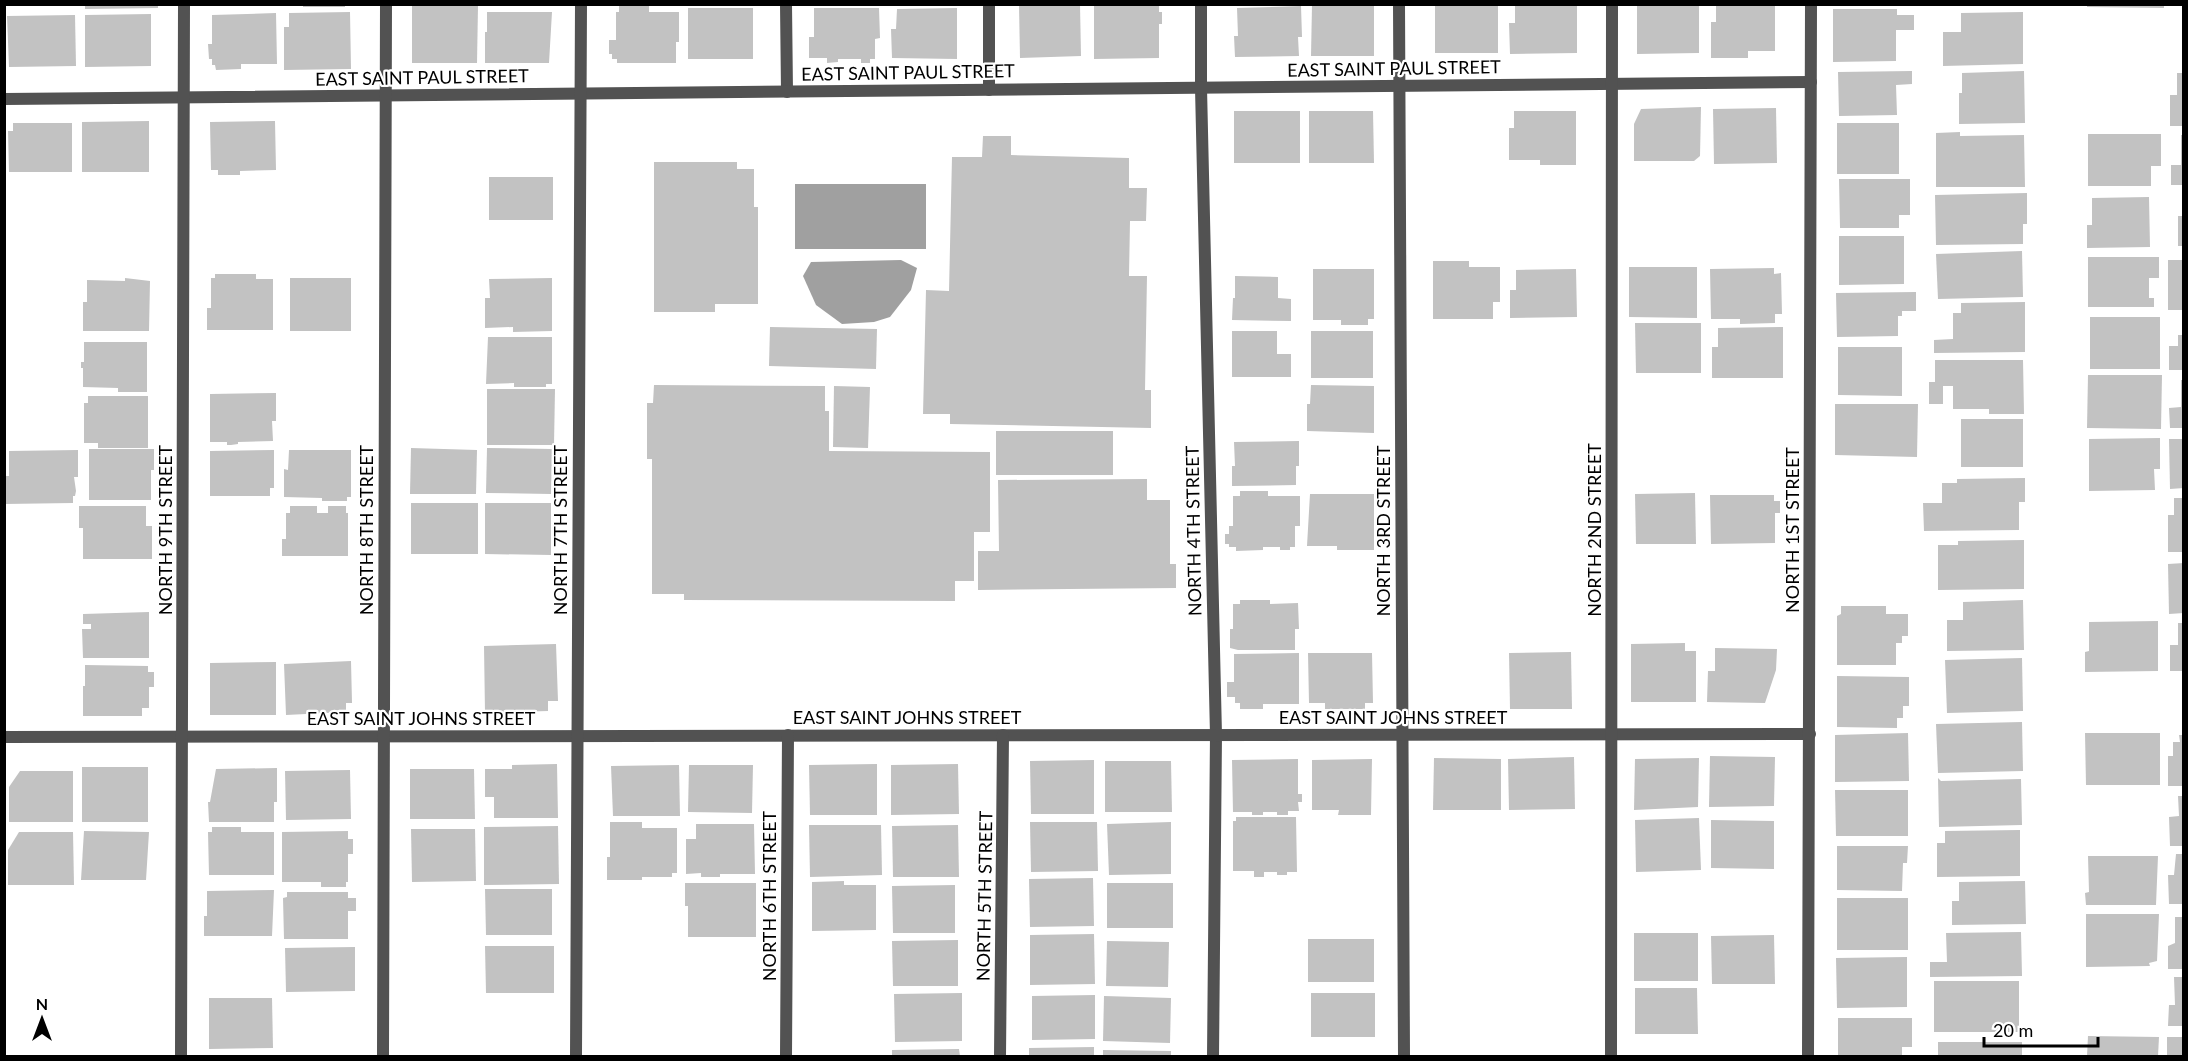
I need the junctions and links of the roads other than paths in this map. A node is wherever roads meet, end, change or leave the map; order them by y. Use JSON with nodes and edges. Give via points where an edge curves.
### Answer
{"nodes":[{"id":1,"x":183,"y":4,"type":"edge"},
{"id":2,"x":386,"y":4,"type":"edge"},
{"id":3,"x":581,"y":4,"type":"edge"},
{"id":4,"x":786,"y":4,"type":"edge"},
{"id":5,"x":989,"y":4,"type":"edge"},
{"id":6,"x":1201,"y":4,"type":"edge"},
{"id":7,"x":1399,"y":4,"type":"edge"},
{"id":8,"x":1612,"y":4,"type":"edge"},
{"id":9,"x":1810,"y":4,"type":"edge"},
{"id":10,"x":1811,"y":82,"type":"junction"},
{"id":11,"x":1613,"y":84,"type":"junction"},
{"id":12,"x":1399,"y":86,"type":"junction"},
{"id":13,"x":1201,"y":88,"type":"junction"},
{"id":14,"x":988,"y":90,"type":"junction"},
{"id":15,"x":787,"y":92,"type":"junction"},
{"id":16,"x":580,"y":93,"type":"junction"},
{"id":17,"x":385,"y":95,"type":"junction"},
{"id":18,"x":183,"y":97,"type":"junction"},
{"id":19,"x":4,"y":99,"type":"edge"},
{"id":20,"x":1612,"y":734,"type":"junction"},
{"id":21,"x":1810,"y":734,"type":"junction"},
{"id":22,"x":788,"y":735,"type":"junction"},
{"id":23,"x":1003,"y":735,"type":"junction"},
{"id":24,"x":1216,"y":735,"type":"junction"},
{"id":25,"x":1402,"y":735,"type":"junction"},
{"id":26,"x":384,"y":736,"type":"junction"},
{"id":27,"x":578,"y":736,"type":"junction"},
{"id":28,"x":4,"y":737,"type":"edge"},
{"id":29,"x":182,"y":737,"type":"junction"},
{"id":30,"x":182,"y":1056,"type":"edge"},
{"id":31,"x":383,"y":1056,"type":"edge"},
{"id":32,"x":576,"y":1056,"type":"edge"},
{"id":33,"x":786,"y":1056,"type":"edge"},
{"id":34,"x":1000,"y":1056,"type":"edge"},
{"id":35,"x":1213,"y":1056,"type":"edge"},
{"id":36,"x":1404,"y":1056,"type":"edge"},
{"id":37,"x":1611,"y":1056,"type":"edge"},
{"id":38,"x":1808,"y":1056,"type":"edge"}],
"edges":[{"from":1,"to":18,"type":"lane","name":"NORTH 9TH STREET"},
{"from":2,"to":17,"type":"lane","name":"NORTH 8TH STREET"},
{"from":3,"to":16,"type":"lane","name":"NORTH 7TH STREET"},
{"from":4,"to":15,"type":"lane"},
{"from":5,"to":14,"type":"lane"},
{"from":6,"to":13,"type":"lane","name":"NORTH 4TH STREET"},
{"from":7,"to":12,"type":"lane","name":"NORTH 3RD STREET"},
{"from":8,"to":11,"type":"lane","name":"NORTH 2ND STREET"},
{"from":9,"to":10,"type":"lane","name":"NORTH 1ST STREET"},
{"from":10,"to":11,"type":"lane","name":"EAST SAINT PAUL STREET"},
{"from":10,"to":21,"type":"lane","name":"NORTH 1ST STREET"},
{"from":11,"to":12,"type":"lane","name":"EAST SAINT PAUL STREET"},
{"from":11,"to":20,"type":"lane","name":"NORTH 2ND STREET"},
{"from":12,"to":13,"type":"lane","name":"EAST SAINT PAUL STREET"},
{"from":12,"to":25,"type":"lane","name":"NORTH 3RD STREET"},
{"from":13,"to":14,"type":"lane","name":"EAST SAINT PAUL STREET"},
{"from":13,"to":24,"type":"lane","name":"NORTH 4TH STREET"},
{"from":14,"to":15,"type":"lane","name":"EAST SAINT PAUL STREET"},
{"from":15,"to":16,"type":"lane","name":"EAST SAINT PAUL STREET"},
{"from":16,"to":17,"type":"lane","name":"EAST SAINT PAUL STREET"},
{"from":16,"to":27,"type":"lane","name":"NORTH 7TH STREET"},
{"from":17,"to":18,"type":"lane","name":"EAST SAINT PAUL STREET"},
{"from":17,"to":26,"type":"lane","name":"NORTH 8TH STREET"},
{"from":18,"to":19,"type":"lane","name":"EAST SAINT PAUL STREET"},
{"from":18,"to":29,"type":"lane","name":"NORTH 9TH STREET"},
{"from":20,"to":21,"type":"lane","name":"EAST SAINT JOHNS STREET"},
{"from":20,"to":25,"type":"lane","name":"EAST SAINT JOHNS STREET"},
{"from":20,"to":37,"type":"lane","name":"NORTH 2ND STREET"},
{"from":21,"to":38,"type":"lane","name":"NORTH 1ST STREET"},
{"from":22,"to":23,"type":"lane","name":"EAST SAINT JOHNS STREET"},
{"from":22,"to":27,"type":"lane","name":"EAST SAINT JOHNS STREET"},
{"from":22,"to":33,"type":"lane","name":"NORTH 6TH STREET"},
{"from":23,"to":24,"type":"lane","name":"EAST SAINT JOHNS STREET"},
{"from":23,"to":34,"type":"lane","name":"NORTH 5TH STREET"},
{"from":24,"to":25,"type":"lane","name":"EAST SAINT JOHNS STREET"},
{"from":24,"to":35,"type":"lane","name":"NORTH 4TH STREET"},
{"from":25,"to":36,"type":"lane","name":"NORTH 3RD STREET"},
{"from":26,"to":27,"type":"lane","name":"EAST SAINT JOHNS STREET"},
{"from":26,"to":29,"type":"lane","name":"EAST SAINT JOHNS STREET"},
{"from":26,"to":31,"type":"lane","name":"NORTH 8TH STREET"},
{"from":27,"to":32,"type":"lane","name":"NORTH 7TH STREET"},
{"from":28,"to":29,"type":"lane","name":"EAST SAINT JOHNS STREET"},
{"from":29,"to":30,"type":"lane","name":"NORTH 9TH STREET"}]}
